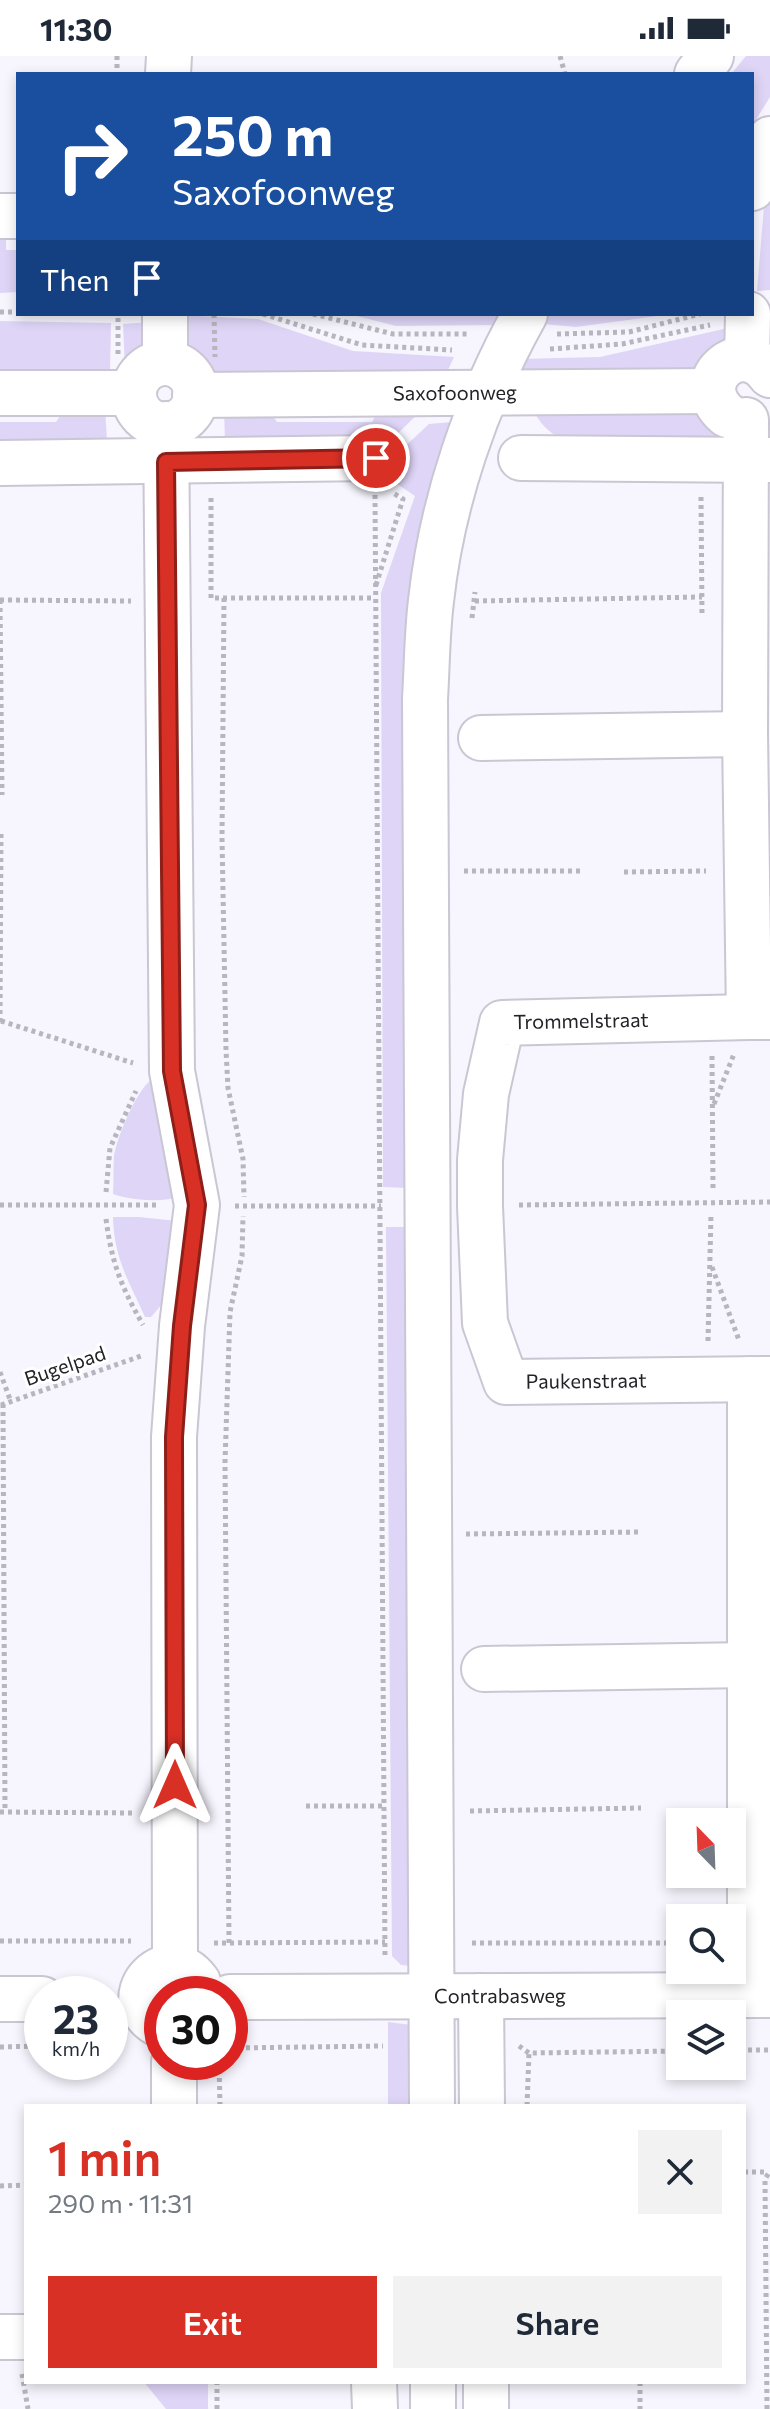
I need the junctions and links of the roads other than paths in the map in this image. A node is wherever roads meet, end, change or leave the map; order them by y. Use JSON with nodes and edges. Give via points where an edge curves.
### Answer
{"nodes":[{"id":1,"x":711,"y":56,"type":"edge"},
{"id":2,"x":699,"y":72,"type":"edge"},
{"id":3,"x":770,"y":139,"type":"edge"},
{"id":4,"x":754,"y":176,"type":"edge"},
{"id":5,"x":165,"y":316,"type":"edge"},
{"id":6,"x":748,"y":316,"type":"edge"},
{"id":7,"x":540,"y":324,"type":"edge"},
{"id":8,"x":165,"y":363,"type":"junction"},
{"id":9,"x":758,"y":367,"type":"edge"},
{"id":10,"x":488,"y":391,"type":"junction"},
{"id":11,"x":713,"y":391,"type":"junction"},
{"id":12,"x":0,"y":393,"type":"edge"},
{"id":13,"x":134,"y":393,"type":"junction"},
{"id":14,"x":176,"y":427,"type":"junction"},
{"id":15,"x":758,"y":436,"type":"edge"},
{"id":16,"x":521,"y":458,"type":"dead end"},
{"id":17,"x":0,"y":463,"type":"edge"},
{"id":18,"x":376,"y":469,"type":"road end"},
{"id":19,"x":745,"y":734,"type":"junction"},
{"id":20,"x":481,"y":738,"type":"dead end"},
{"id":21,"x":751,"y":1029,"type":"edge"},
{"id":22,"x":480,"y":1206,"type":"joint"},
{"id":23,"x":755,"y":1371,"type":"edge"},
{"id":24,"x":750,"y":1665,"type":"junction"},
{"id":25,"x":484,"y":1669,"type":"dead end"},
{"id":26,"x":180,"y":1961,"type":"edge"},
{"id":27,"x":760,"y":1995,"type":"edge"},
{"id":28,"x":481,"y":1996,"type":"junction"},
{"id":29,"x":248,"y":1997,"type":"edge"},
{"id":30,"x":431,"y":1997,"type":"junction"},
{"id":31,"x":0,"y":1999,"type":"edge"},
{"id":32,"x":24,"y":1999,"type":"edge"},
{"id":33,"x":138,"y":2007,"type":"edge"},
{"id":34,"x":174,"y":2080,"type":"edge"},
{"id":35,"x":174,"y":2104,"type":"edge"},
{"id":36,"x":432,"y":2104,"type":"edge"},
{"id":37,"x":482,"y":2104,"type":"edge"},
{"id":38,"x":0,"y":2337,"type":"edge"},
{"id":39,"x":24,"y":2337,"type":"edge"},
{"id":40,"x":374,"y":2384,"type":"edge"},
{"id":41,"x":433,"y":2384,"type":"edge"},
{"id":42,"x":486,"y":2384,"type":"edge"},
{"id":43,"x":375,"y":2409,"type":"edge"},
{"id":44,"x":433,"y":2409,"type":"edge"},
{"id":45,"x":486,"y":2409,"type":"edge"}],
"edges":[{"from":1,"to":2,"type":"street"},
{"from":3,"to":4,"type":"street"},
{"from":5,"to":8,"type":"street"},
{"from":6,"to":9,"type":"street"},
{"from":7,"to":10,"type":"street","via":[[504,352]]},
{"from":8,"to":13,"type":"street","via":[[146,369]]},
{"from":8,"to":14,"type":"street","via":[[181,368],[195,387]]},
{"from":9,"to":11,"type":"street","via":[[725,365]]},
{"from":10,"to":11,"type":"street","name":"Saxofoonweg"},
{"from":10,"to":14,"type":"street","name":"Saxofoonweg"},
{"from":10,"to":30,"type":"street","via":[[475,415],[446,514],[431,601],[425,699]]},
{"from":11,"to":15,"type":"street","via":[[716,405]]},
{"from":12,"to":13,"type":"street"},
{"from":13,"to":14,"type":"street","via":[[140,413],[152,422]]},
{"from":14,"to":17,"type":"street","name":"Saxofoonweg"},
{"from":14,"to":18,"type":"street","name":"Saxofoonweg"},
{"from":14,"to":26,"type":"street","via":[[172,1071],[197,1205],[174,1437]]},
{"from":15,"to":16,"type":"street","via":[[700,460]]},
{"from":15,"to":19,"type":"street"},
{"from":19,"to":20,"type":"street"},
{"from":19,"to":21,"type":"street"},
{"from":21,"to":22,"type":"street","name":"Trommelstraat","via":[[502,1023],[486,1094]]},
{"from":22,"to":23,"type":"street","name":"Paukenstraat","via":[[485,1323],[506,1382]]},
{"from":23,"to":24,"type":"street"},
{"from":24,"to":25,"type":"street"},
{"from":24,"to":27,"type":"street"},
{"from":26,"to":33,"type":"street","via":[[148,1978]]},
{"from":27,"to":28,"type":"street","name":"Contrabasweg"},
{"from":28,"to":30,"type":"street","name":"Contrabasweg"},
{"from":28,"to":37,"type":"street"},
{"from":29,"to":30,"type":"street","name":"Contrabasweg"},
{"from":30,"to":36,"type":"street"},
{"from":31,"to":32,"type":"street"},
{"from":34,"to":35,"type":"street"},
{"from":38,"to":39,"type":"street"},
{"from":40,"to":43,"type":"street"},
{"from":41,"to":44,"type":"street"},
{"from":42,"to":45,"type":"street"}]}
